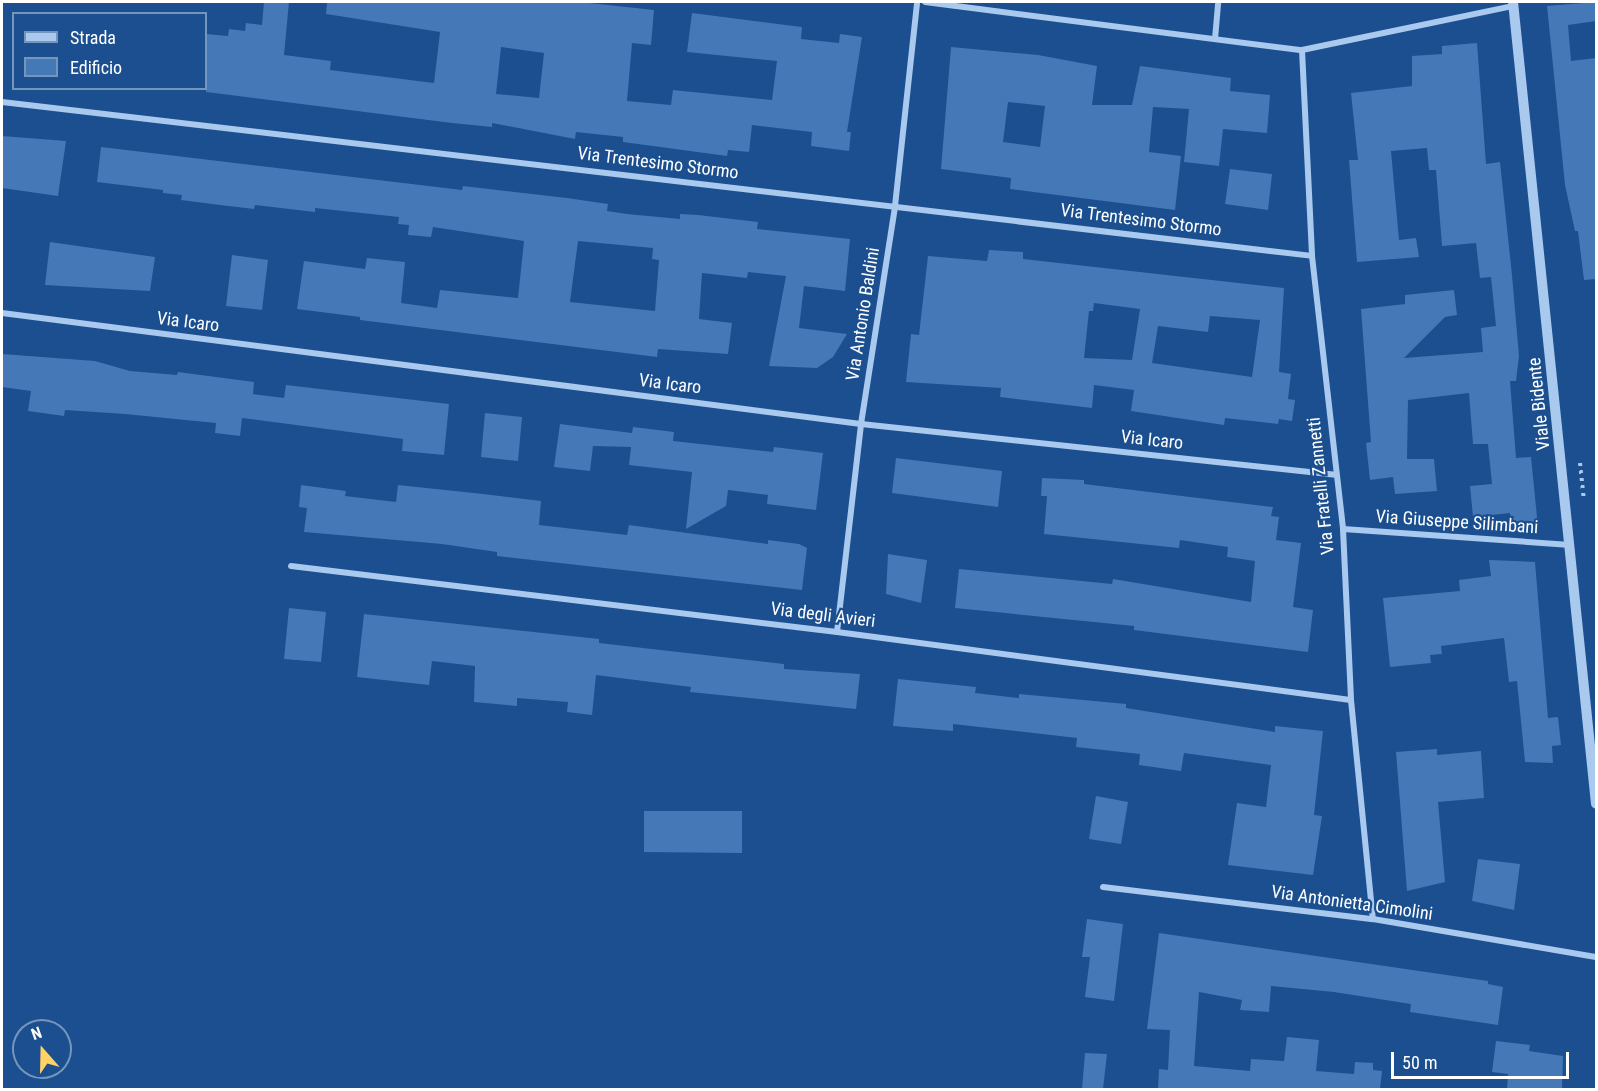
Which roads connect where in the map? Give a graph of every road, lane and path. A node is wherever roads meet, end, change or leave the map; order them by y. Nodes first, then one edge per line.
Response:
1 (917, 2) edge
2 (925, 2) edge
3 (1218, 2) edge
4 (1513, 4) edge
5 (1215, 39) junction
6 (1302, 50) junction
7 (2, 102) edge
8 (895, 206) junction
9 (1312, 256) junction
10 (2, 313) edge
11 (861, 424) junction
12 (1335, 475) junction
13 (1343, 529) junction
14 (1570, 545) junction
15 (291, 566) dead end
16 (837, 632) junction
17 (1351, 700) junction
18 (1596, 804) edge
19 (1103, 887) dead end
20 (1373, 919) junction
21 (1596, 957) edge

1 - 8 street, Via Antonio Baldini
2 - 5 street
3 - 5 street
4 - 6 street
4 - 14 street, Viale Bidente
5 - 6 street
6 - 9 street, Via Fratelli Zannetti
7 - 8 street, Via Trentesimo Stormo
8 - 9 street, Via Trentesimo Stormo
8 - 11 street, Via Antonio Baldini
9 - 12 street, Via Fratelli Zannetti
10 - 11 street, Via Icaro
11 - 12 street, Via Icaro
11 - 16 street, Via Antonio Baldini
12 - 13 street, Via Fratelli Zannetti
13 - 14 street, Via Giuseppe Silimbani
13 - 17 street, Via Fratelli Zannetti
14 - 18 street, Viale Bidente
15 - 16 street, Via degli Avieri
16 - 17 street, Via degli Avieri
17 - 20 street, Via Fratelli Zannetti
19 - 20 street, Via Antonietta Cimolini
20 - 21 street, Via Antonietta Cimolini

